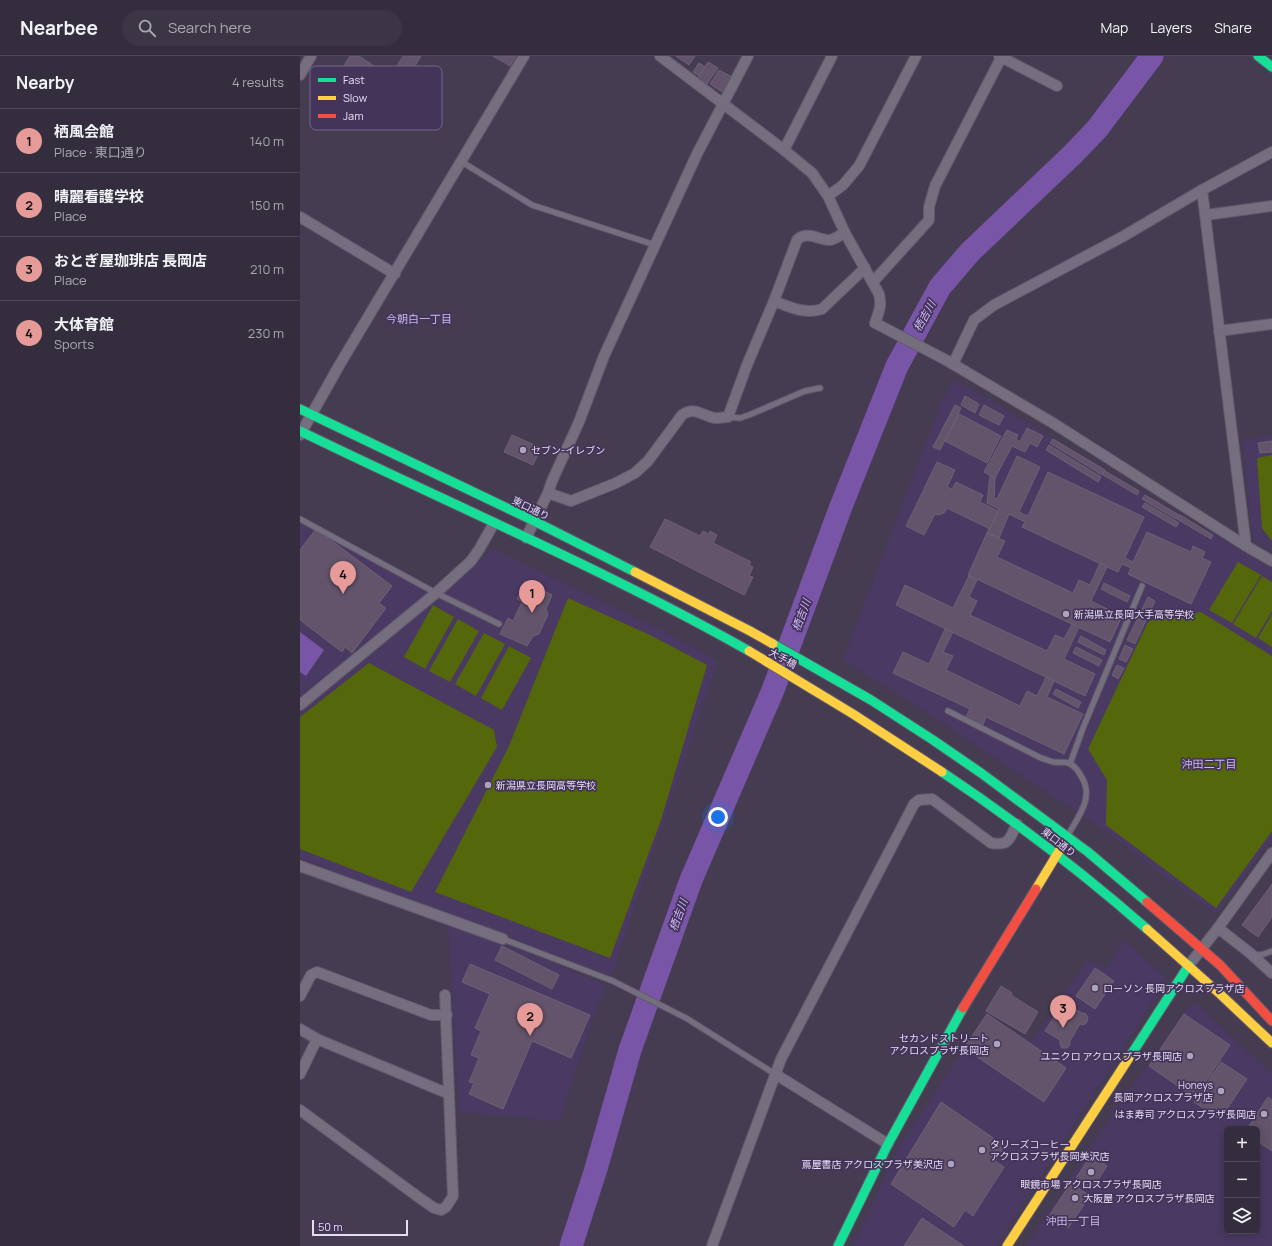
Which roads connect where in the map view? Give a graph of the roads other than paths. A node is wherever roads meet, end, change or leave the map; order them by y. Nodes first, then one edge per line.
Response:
1 (311, 56) edge
2 (524, 56) edge
3 (660, 56) edge
4 (748, 56) edge
5 (832, 56) edge
6 (916, 56) edge
7 (1001, 56) edge
8 (1258, 56) edge
9 (1272, 67) edge
10 (300, 74) edge
11 (1057, 86) dead end
12 (723, 103) junction
13 (784, 150) junction
14 (1272, 152) edge
15 (462, 162) junction
16 (1202, 190) junction
17 (828, 196) junction
18 (1272, 206) edge
19 (1206, 215) junction
20 (300, 217) edge
21 (845, 233) junction
22 (655, 245) junction
23 (865, 268) junction
24 (395, 274) junction
25 (873, 282) junction
26 (774, 301) junction
27 (1272, 324) edge
28 (1219, 331) junction
29 (950, 362) junction
30 (820, 388) dead end
31 (300, 409) edge
32 (312, 415) junction
33 (728, 417) junction
34 (301, 432) edge
35 (548, 493) junction
36 (300, 519) edge
37 (534, 521) junction
38 (494, 523) junction
39 (526, 538) junction
40 (1246, 546) junction
41 (1272, 561) edge
42 (1142, 586) dead end
43 (436, 593) junction
44 (498, 624) dead end
45 (750, 631) joint
46 (819, 670) joint
47 (812, 687) joint
48 (300, 705) edge
49 (948, 711) dead end
50 (1070, 764) junction
51 (1017, 824) junction
52 (1068, 836) junction
53 (1272, 853) edge
54 (1057, 854) junction
55 (300, 866) edge
56 (1218, 928) junction
57 (503, 939) joint
58 (1201, 948) junction
59 (1272, 951) edge
60 (1250, 953) junction
61 (1189, 964) junction
62 (1272, 972) edge
63 (446, 995) dead end
64 (300, 996) edge
65 (447, 1015) junction
66 (1272, 1021) edge
67 (300, 1029) edge
68 (317, 1039) junction
69 (1272, 1042) edge
70 (300, 1074) edge
71 (775, 1074) junction
72 (449, 1094) junction
73 (300, 1110) edge
74 (888, 1144) junction
75 (712, 1246) edge
76 (838, 1246) edge
77 (1007, 1246) edge

1 - 10 street
2 - 15 street
3 - 12 street
4 - 12 street
5 - 13 street
6 - 17 street
7 - 11 street
7 - 25 street
8 - 9 street
12 - 13 street
12 - 22 street
13 - 17 street
14 - 16 street
15 - 22 lane
15 - 24 street
16 - 19 street
16 - 29 street
17 - 21 street
18 - 19 street
19 - 28 street
20 - 24 street
21 - 23 street
21 - 26 street
22 - 35 street
23 - 25 street
23 - 26 street
24 - 32 street
25 - 29 street
26 - 33 street
27 - 28 street
28 - 40 street
29 - 40 street
30 - 33 lane
31 - 32 street, 東口通り
32 - 34 street
32 - 37 street, 東口通り
33 - 35 street
34 - 38 street
35 - 37 street
36 - 43 lane
37 - 39 street
37 - 45 street, 東口通り
38 - 39 street
38 - 43 street
39 - 47 street, 大手橋
40 - 41 street
42 - 50 lane
43 - 44 lane
43 - 48 street
45 - 46 street, 大手橋
46 - 52 street, 東口通り
47 - 51 street, 東口通り
49 - 50 lane
50 - 52 lane
51 - 54 street, 東口通り
51 - 71 street
52 - 54 street
52 - 58 street, 東口通り
53 - 56 street
54 - 61 street, 東口通り
54 - 74 street
55 - 57 street
56 - 58 street
56 - 60 street
57 - 71 lane
58 - 61 street
58 - 66 street, 東口通り
59 - 60 lane
60 - 62 street
61 - 69 street, 東口通り
61 - 77 street
63 - 65 street
64 - 65 street
65 - 72 street
67 - 68 street
68 - 70 street
68 - 72 street
71 - 74 street
71 - 75 street
72 - 73 street
74 - 76 street

